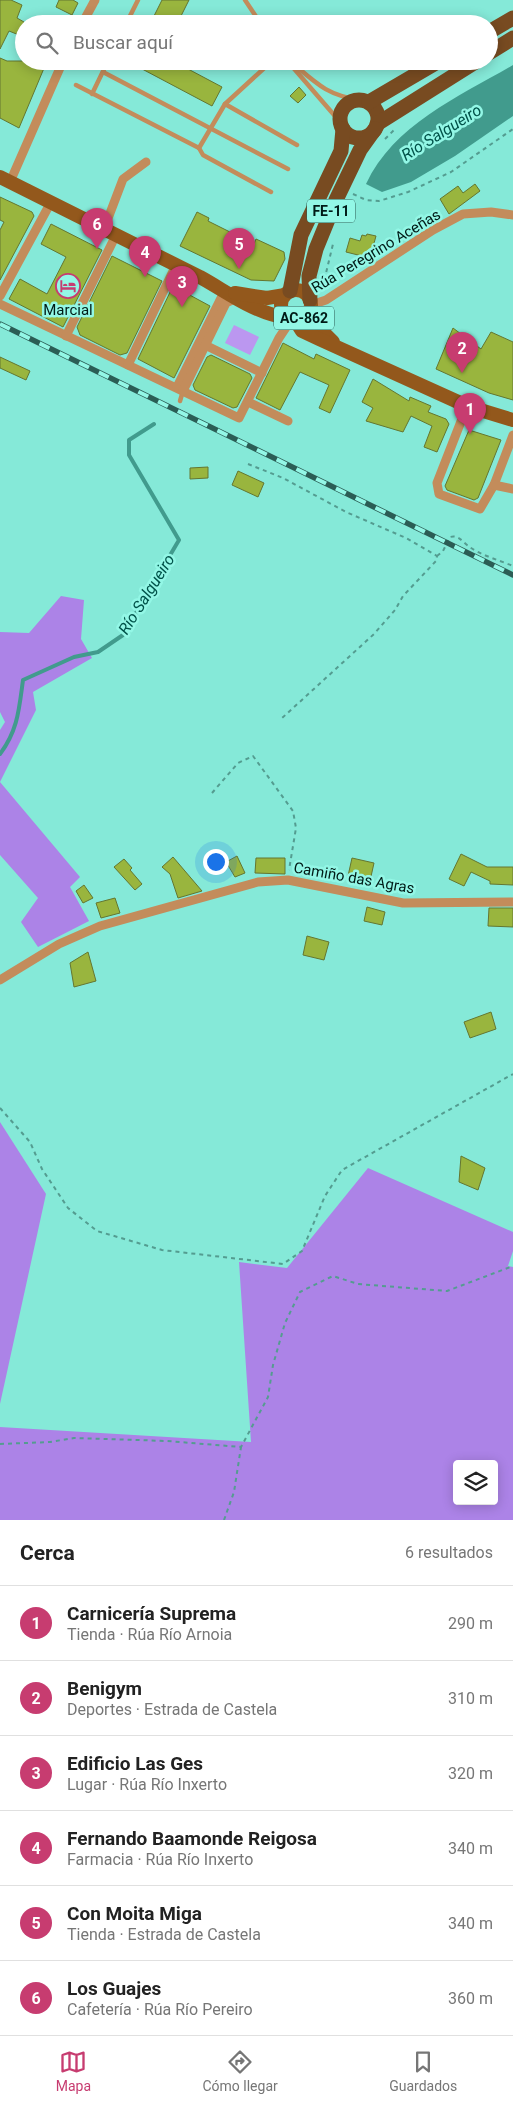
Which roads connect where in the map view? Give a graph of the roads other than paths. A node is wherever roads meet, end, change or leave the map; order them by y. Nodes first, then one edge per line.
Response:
1 (95, 0) edge
2 (138, 0) edge
3 (245, 0) edge
4 (87, 15) edge
5 (130, 15) edge
6 (255, 15) edge
7 (513, 18) edge
8 (498, 27) edge
9 (513, 38) edge
10 (498, 47) edge
11 (59, 70) edge
12 (262, 70) edge
13 (296, 70) edge
14 (300, 70) edge
15 (422, 70) edge
16 (464, 70) edge
17 (103, 72) joint
18 (76, 85) dead end
19 (92, 94) junction
20 (364, 101) junction
21 (225, 104) junction
22 (342, 126) junction
23 (211, 129) junction
24 (379, 131) junction
25 (297, 145) dead end
26 (199, 148) junction
27 (146, 162) dead end
28 (288, 169) dead end
29 (5, 179) edge
30 (271, 192) dead end
31 (51, 202) junction
32 (513, 215) edge
33 (110, 232) junction
34 (176, 265) junction
35 (287, 293) junction
36 (230, 295) junction
37 (0, 296) edge
38 (0, 304) edge
39 (310, 305) junction
40 (291, 319) junction
41 (66, 336) junction
42 (205, 345) junction
43 (335, 345) junction
44 (128, 365) junction
45 (262, 373) junction
46 (180, 389) junction
47 (180, 401) dead end
48 (248, 402) junction
49 (467, 406) junction
50 (513, 420) edge
51 (288, 422) dead end
52 (513, 436) edge
53 (494, 485) junction
54 (513, 489) edge
55 (513, 902) edge
56 (0, 980) edge

1 - 4 street
2 - 5 lane
3 - 6 lane
7 - 8 highway
9 - 10 highway
11 - 29 street
12 - 21 lane
13 - 22 lane
14 - 20 lane
15 - 20 highway, FE-11
16 - 24 highway, FE-11
17 - 19 lane
17 - 23 lane
18 - 19 lane
19 - 26 lane
20 - 22 highway, FE-11
20 - 24 highway
21 - 23 lane
21 - 25 lane
22 - 24 highway, FE-11
22 - 35 highway, FE-11
23 - 26 lane
23 - 28 lane
24 - 39 highway, FE-11
26 - 30 lane
27 - 33 street
29 - 31 main road, AC-862
31 - 33 main road, AC-862
31 - 37 street
32 - 39 street, Rúa Peregrino Aceñas
33 - 34 main road, AC-862
33 - 41 street
34 - 36 main road, AC-862
34 - 44 street
35 - 36 main road, AC-862
35 - 39 main road, AC-862
35 - 40 main road, AC-862
36 - 40 main road, AC-862
36 - 42 street
36 - 46 street
38 - 41 street
39 - 40 main road, AC-862
39 - 43 main road, AC-862
40 - 43 main road, AC-862
40 - 45 street
41 - 44 street
42 - 45 street
42 - 46 street
43 - 49 main road, AC-862
44 - 46 street
45 - 48 street
46 - 47 lane
46 - 48 street
48 - 51 street
49 - 50 main road, AC-862
49 - 53 street
52 - 53 street
53 - 54 street
55 - 56 street, Camiño das Agras

